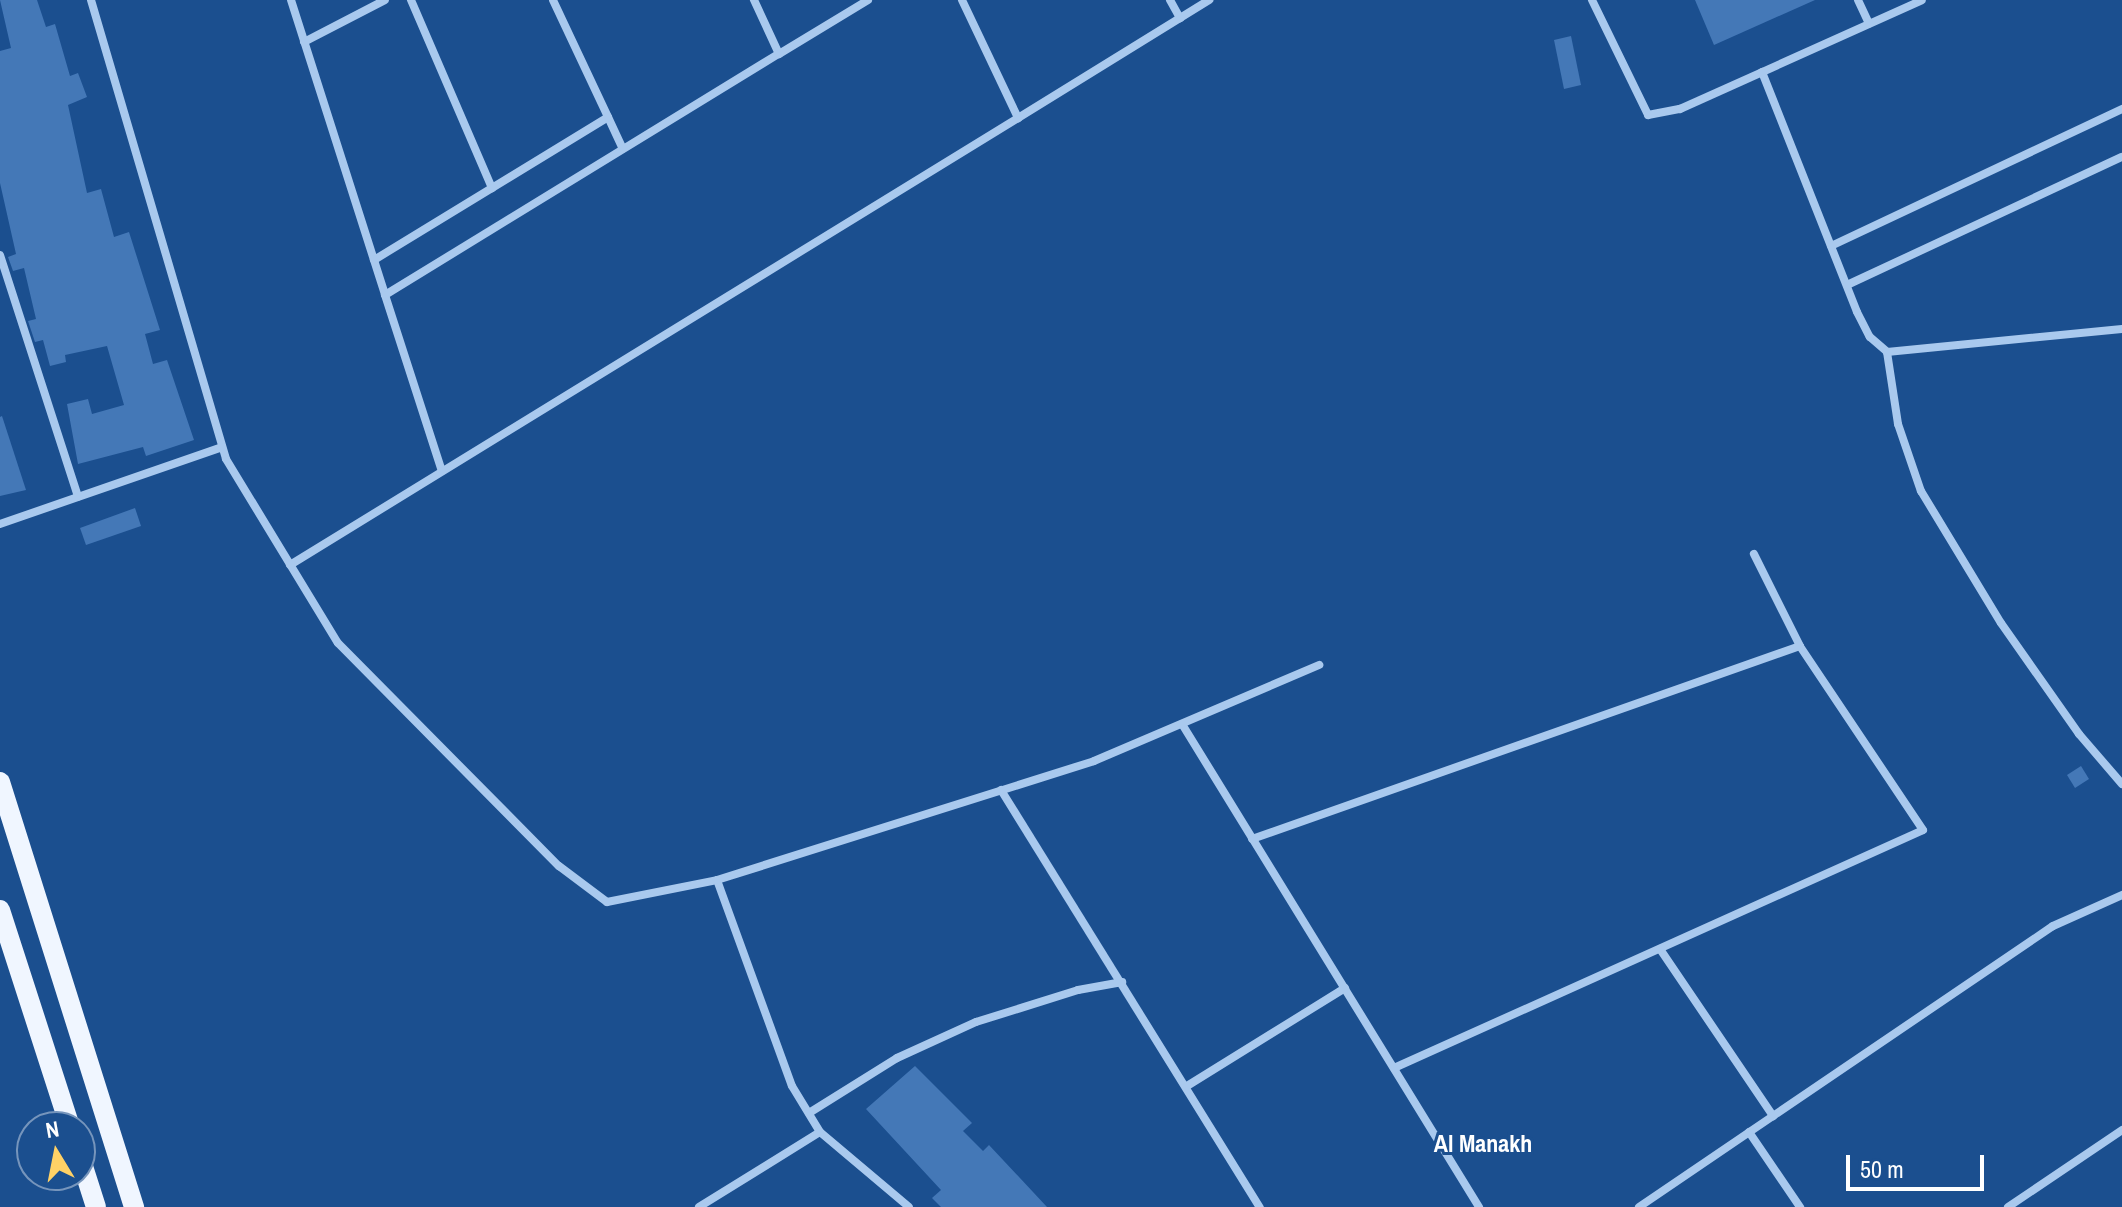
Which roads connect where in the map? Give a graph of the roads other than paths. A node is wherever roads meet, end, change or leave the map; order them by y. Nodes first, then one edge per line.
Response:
1 (91, 0) edge
2 (291, 0) edge
3 (385, 0) edge
4 (411, 0) edge
5 (553, 0) edge
6 (754, 0) edge
7 (868, 0) edge
8 (962, 0) edge
9 (1170, 0) edge
10 (1209, 0) edge
11 (1592, 0) edge
12 (1858, 0) edge
13 (1922, 0) edge
14 (1180, 18) junction
15 (1869, 24) junction
16 (304, 42) junction
17 (779, 54) junction
18 (1762, 72) junction
19 (2122, 109) edge
20 (608, 117) junction
21 (1018, 118) junction
22 (623, 149) junction
23 (2122, 157) edge
24 (492, 188) junction
25 (1831, 246) junction
26 (0, 255) edge
27 (374, 260) junction
28 (1847, 285) junction
29 (385, 295) junction
30 (2122, 329) edge
31 (1887, 352) junction
32 (222, 447) junction
33 (442, 471) junction
34 (78, 497) junction
35 (0, 524) edge
36 (1754, 554) dead end
37 (290, 565) junction
38 (1800, 646) junction
39 (1319, 665) dead end
40 (1182, 724) junction
41 (0, 782) edge
42 (2122, 784) edge
43 (1001, 790) junction
44 (1252, 839) junction
45 (717, 880) junction
46 (2122, 895) edge
47 (2, 923) edge
48 (1660, 949) junction
49 (1122, 982) junction
50 (1345, 988) junction
51 (1394, 1068) junction
52 (1187, 1086) junction
53 (65, 1111) edge
54 (809, 1113) junction
55 (1773, 1116) junction
56 (2122, 1130) edge
57 (820, 1132) junction
58 (1749, 1132) junction
59 (134, 1207) edge
60 (699, 1207) edge
61 (909, 1207) edge
62 (1260, 1207) edge
63 (1479, 1207) edge
64 (1639, 1207) edge
65 (1800, 1207) edge
66 (2008, 1207) edge

1 - 32 street
2 - 16 street
3 - 16 street
4 - 24 street
5 - 20 street
6 - 17 street
7 - 17 street
8 - 21 street
9 - 14 street
10 - 14 street
11 - 18 street
12 - 15 street
13 - 15 street
14 - 21 street
15 - 18 street
16 - 27 street
17 - 22 street
18 - 25 street
19 - 25 street
20 - 22 street
20 - 24 street
21 - 33 street
22 - 29 street
23 - 28 street
24 - 27 street
25 - 28 street
26 - 34 street
27 - 29 street
28 - 31 street
29 - 33 street
30 - 31 street
31 - 42 street
32 - 34 street
32 - 37 street
33 - 37 street
34 - 35 street
36 - 38 street
37 - 45 street
38 - 44 street
38 - 48 street
39 - 40 street
40 - 43 street
40 - 44 street
41 - 59 main road
43 - 45 street
43 - 49 street
44 - 50 street
45 - 54 street
46 - 55 street
47 - 53 main road
48 - 51 street
48 - 55 street
49 - 52 street
49 - 54 street
50 - 51 street
50 - 52 street
51 - 63 street
52 - 62 street
54 - 57 street
55 - 58 street
56 - 66 street
57 - 60 street
57 - 61 street
58 - 64 street
58 - 65 street

